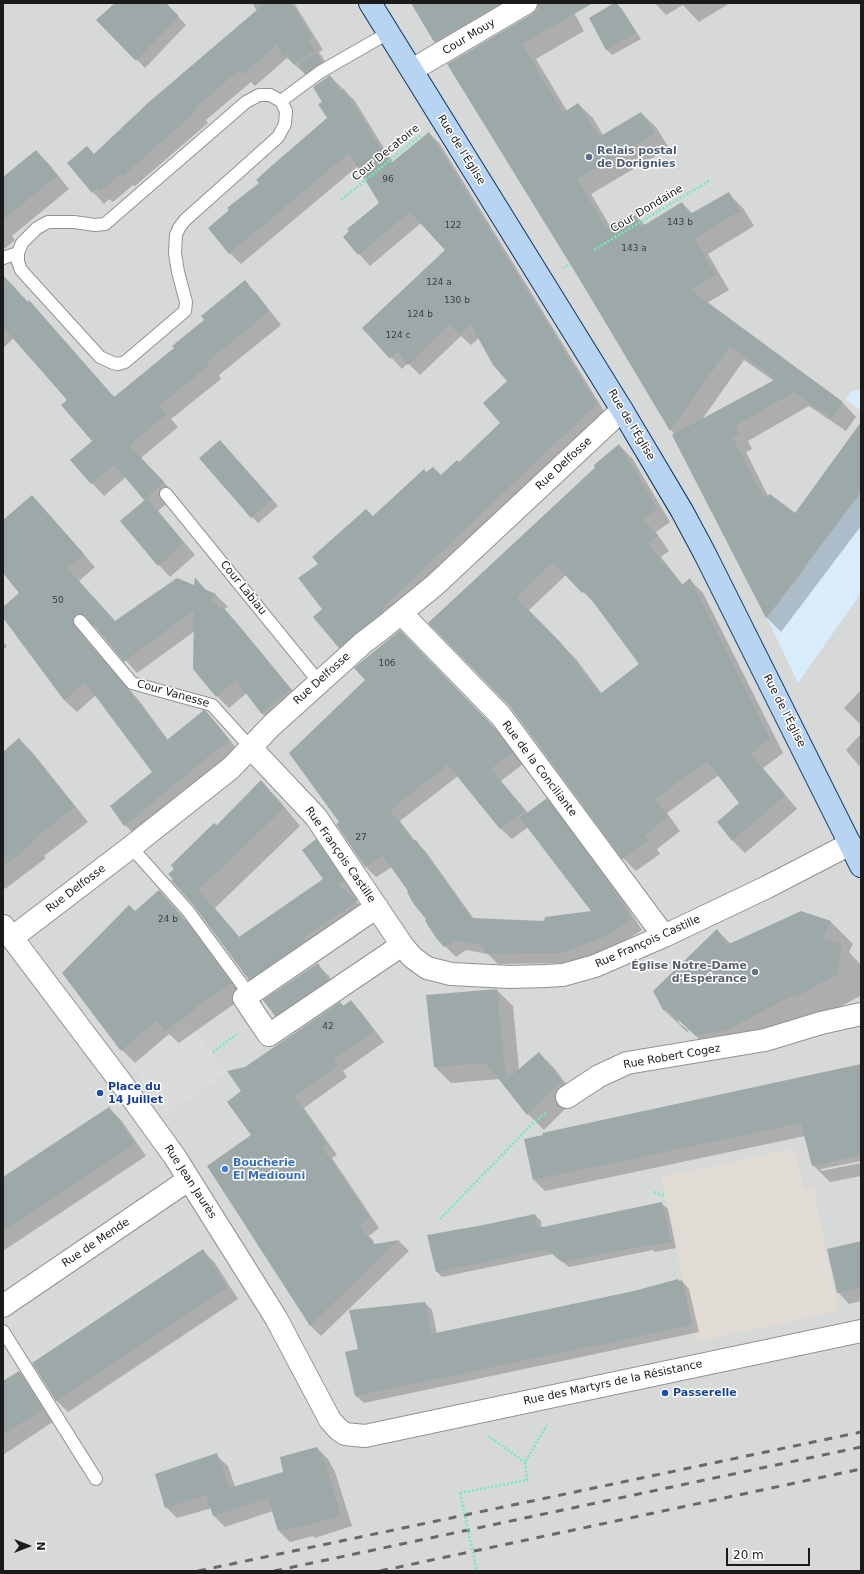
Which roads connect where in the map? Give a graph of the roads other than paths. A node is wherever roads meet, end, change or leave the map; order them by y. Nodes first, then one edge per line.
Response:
1 (370, 3) edge
2 (526, 3) edge
3 (388, 33) junction
4 (412, 70) junction
5 (281, 101) junction
6 (18, 253) junction
7 (3, 258) edge
8 (622, 410) junction
9 (166, 494) dead end
10 (401, 613) junction
11 (80, 621) dead end
12 (319, 682) junction
13 (251, 748) junction
14 (850, 844) junction
15 (132, 847) junction
16 (861, 866) edge
17 (377, 907) junction
18 (8, 932) edge
19 (664, 936) junction
20 (402, 945) junction
21 (249, 994) junction
22 (861, 1014) edge
23 (567, 1097) road end
24 (188, 1180) junction
25 (3, 1306) edge
26 (3, 1331) edge
27 (861, 1331) edge
28 (364, 1436) joint
29 (96, 1479) dead end

1 - 3 street, Rue de l'Église
2 - 4 street, Cour Mouy
3 - 4 street, Rue de l'Église
3 - 5 lane
4 - 8 street, Rue de l'Église
5 - 6 lane
5 - 6 lane
6 - 7 lane
8 - 10 street, Rue Delfosse
8 - 14 street, Rue de l'Église
9 - 12 lane, Cour Labiau
10 - 12 street, Rue Delfosse
10 - 19 street, Rue de la Conciliante
11 - 13 lane, Cour Vanesse
12 - 13 street, Rue Delfosse
13 - 15 street, Rue Delfosse
13 - 17 street, Rue François Castille
14 - 16 street, Rue de l'Église
14 - 19 street, Rue François Castille
15 - 18 street, Rue Delfosse
15 - 21 lane
17 - 20 street, Rue François Castille
17 - 21 street
18 - 24 street, Rue Jean Jaurès
19 - 20 street, Rue François Castille
20 - 21 street
22 - 23 street, Rue Robert Cogez
24 - 25 street, Rue de Mende
24 - 28 street, Rue Jean Jaurès
26 - 29 lane
27 - 28 street, Rue des Martyrs de la Résistance

